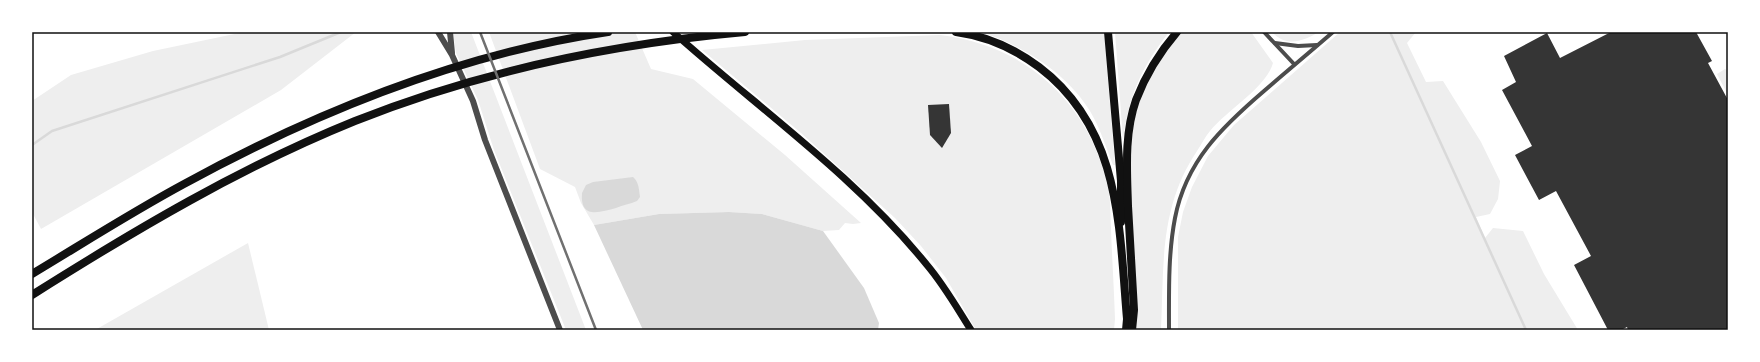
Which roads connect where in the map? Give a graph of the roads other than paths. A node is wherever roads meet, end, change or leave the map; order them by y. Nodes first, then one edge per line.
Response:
1 (438, 32) edge
2 (450, 32) edge
3 (608, 32) edge
4 (672, 32) edge
5 (745, 32) edge
6 (956, 32) edge
7 (1108, 32) edge
8 (1176, 32) edge
9 (1264, 32) edge
10 (1333, 32) edge
11 (1275, 43) junction
12 (1318, 45) junction
13 (452, 55) junction
14 (1294, 64) junction
15 (1122, 202) junction
16 (1130, 239) junction
17 (1120, 245) junction
18 (33, 274) edge
19 (34, 294) edge
20 (956, 306) junction
21 (560, 330) edge
22 (965, 330) edge
23 (971, 330) edge
24 (1126, 330) edge
25 (1132, 330) edge
26 (1169, 330) edge

1 - 13 street
2 - 13 street
3 - 18 highway
4 - 20 main road
5 - 19 highway
6 - 17 highway
7 - 15 highway
8 - 16 highway
9 - 11 street
10 - 12 street
11 - 12 street
11 - 14 street
12 - 14 street
13 - 21 street
14 - 26 street
15 - 16 highway
15 - 17 highway
16 - 25 highway
17 - 24 highway
20 - 22 main road
20 - 23 main road

